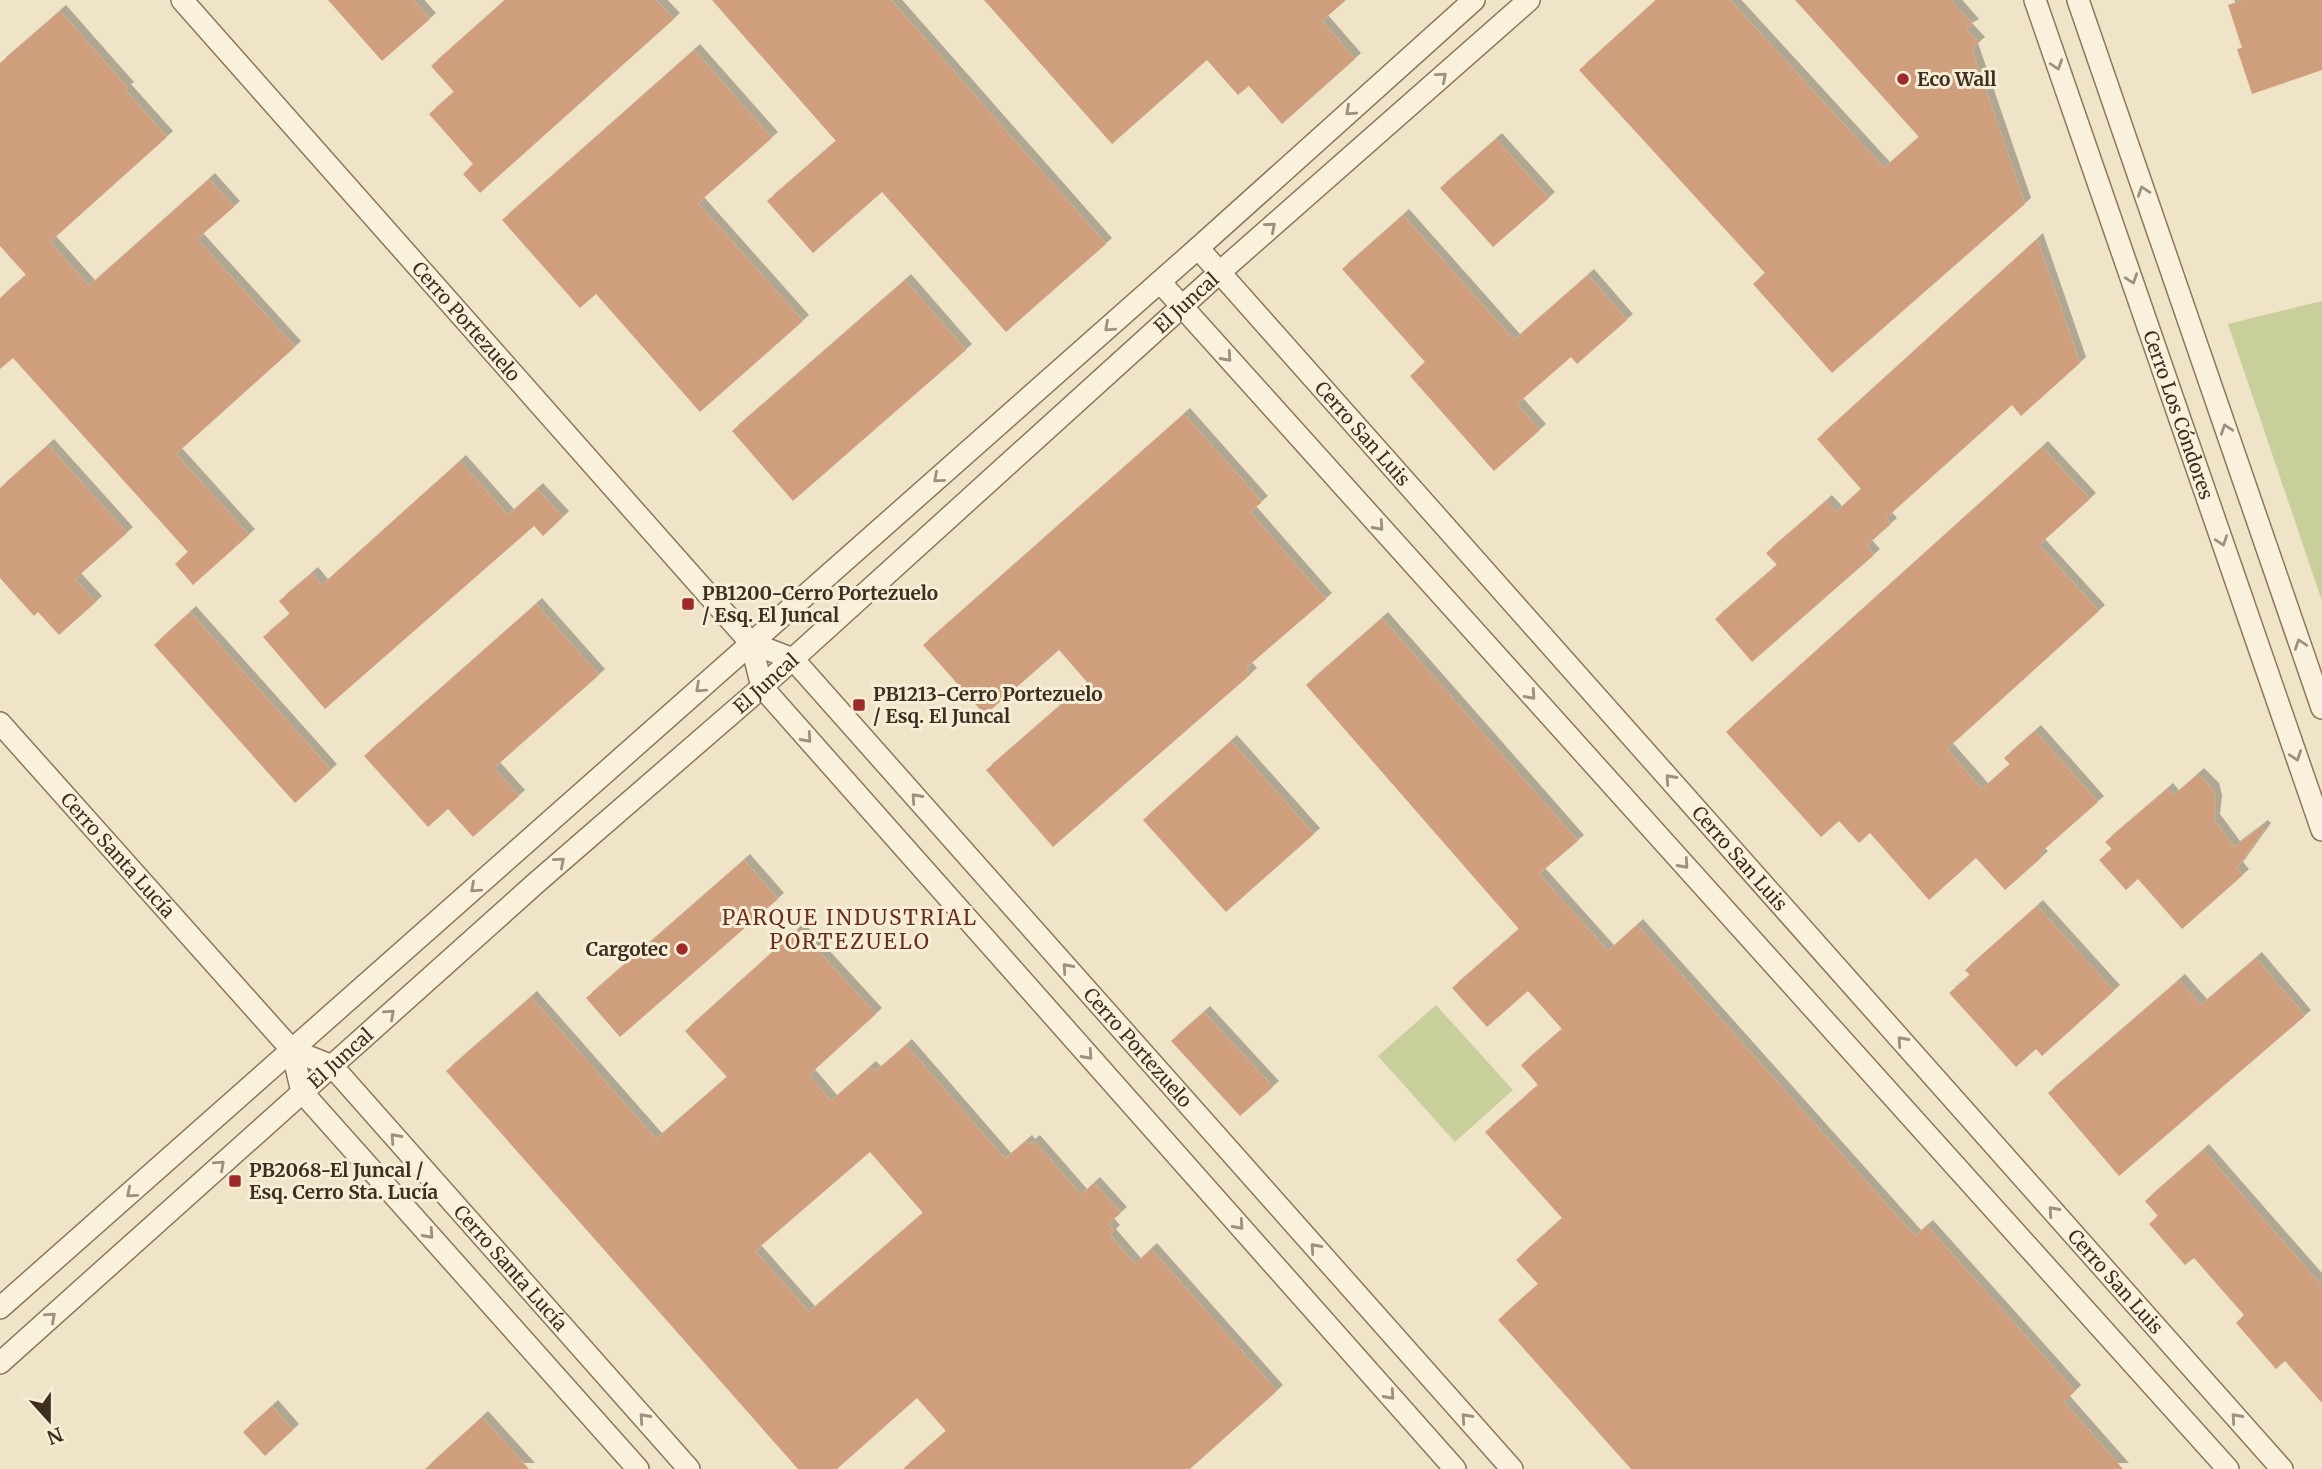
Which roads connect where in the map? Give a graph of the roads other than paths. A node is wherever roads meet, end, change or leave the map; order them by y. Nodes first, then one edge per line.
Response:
1 (182, 0) edge
2 (1474, 0) edge
3 (1529, 0) edge
4 (2035, 0) edge
5 (2078, 0) edge
6 (1198, 248) junction
7 (1220, 272) junction
8 (1160, 282) junction
9 (1181, 306) junction
10 (751, 643) junction
11 (793, 659) junction
12 (762, 687) junction
13 (2322, 708) edge
14 (0, 723) edge
15 (2322, 830) edge
16 (292, 1050) junction
17 (332, 1066) junction
18 (302, 1092) junction
19 (0, 1308) edge
20 (0, 1363) edge
21 (638, 1469) edge
22 (689, 1469) edge
23 (1455, 1469) edge
24 (1512, 1469) edge
25 (2228, 1469) edge
26 (2282, 1469) edge

1 - 10 street, Cerro Portezuelo
2 -> 6 street, El Juncal
7 -> 3 street, El Juncal
4 -> 15 street, Cerro Los Cóndores
13 -> 5 street, Cerro Los Cóndores
6 - 7 street, Cerro San Luis
6 - 8 street, El Juncal
7 - 9 street, El Juncal
26 -> 7 street, Cerro San Luis
8 - 9 street
8 -> 10 street, El Juncal
9 - 11 street, El Juncal
9 -> 25 street
10 - 11 street, Cerro Portezuelo
10 - 12 street, Cerro Portezuelo
10 -> 16 street, El Juncal
11 - 12 street, El Juncal
24 -> 11 street, Cerro Portezuelo
17 -> 12 street, El Juncal
12 -> 23 street, Cerro Portezuelo
14 - 16 street, Cerro Santa Lucía
16 - 17 street, Cerro Santa Lucía
16 - 18 street, Cerro Santa Lucía
16 -> 19 street, El Juncal
17 - 18 street, El Juncal
22 -> 17 street, Cerro Santa Lucía
20 -> 18 street, El Juncal
18 -> 21 street, Cerro Santa Lucía

